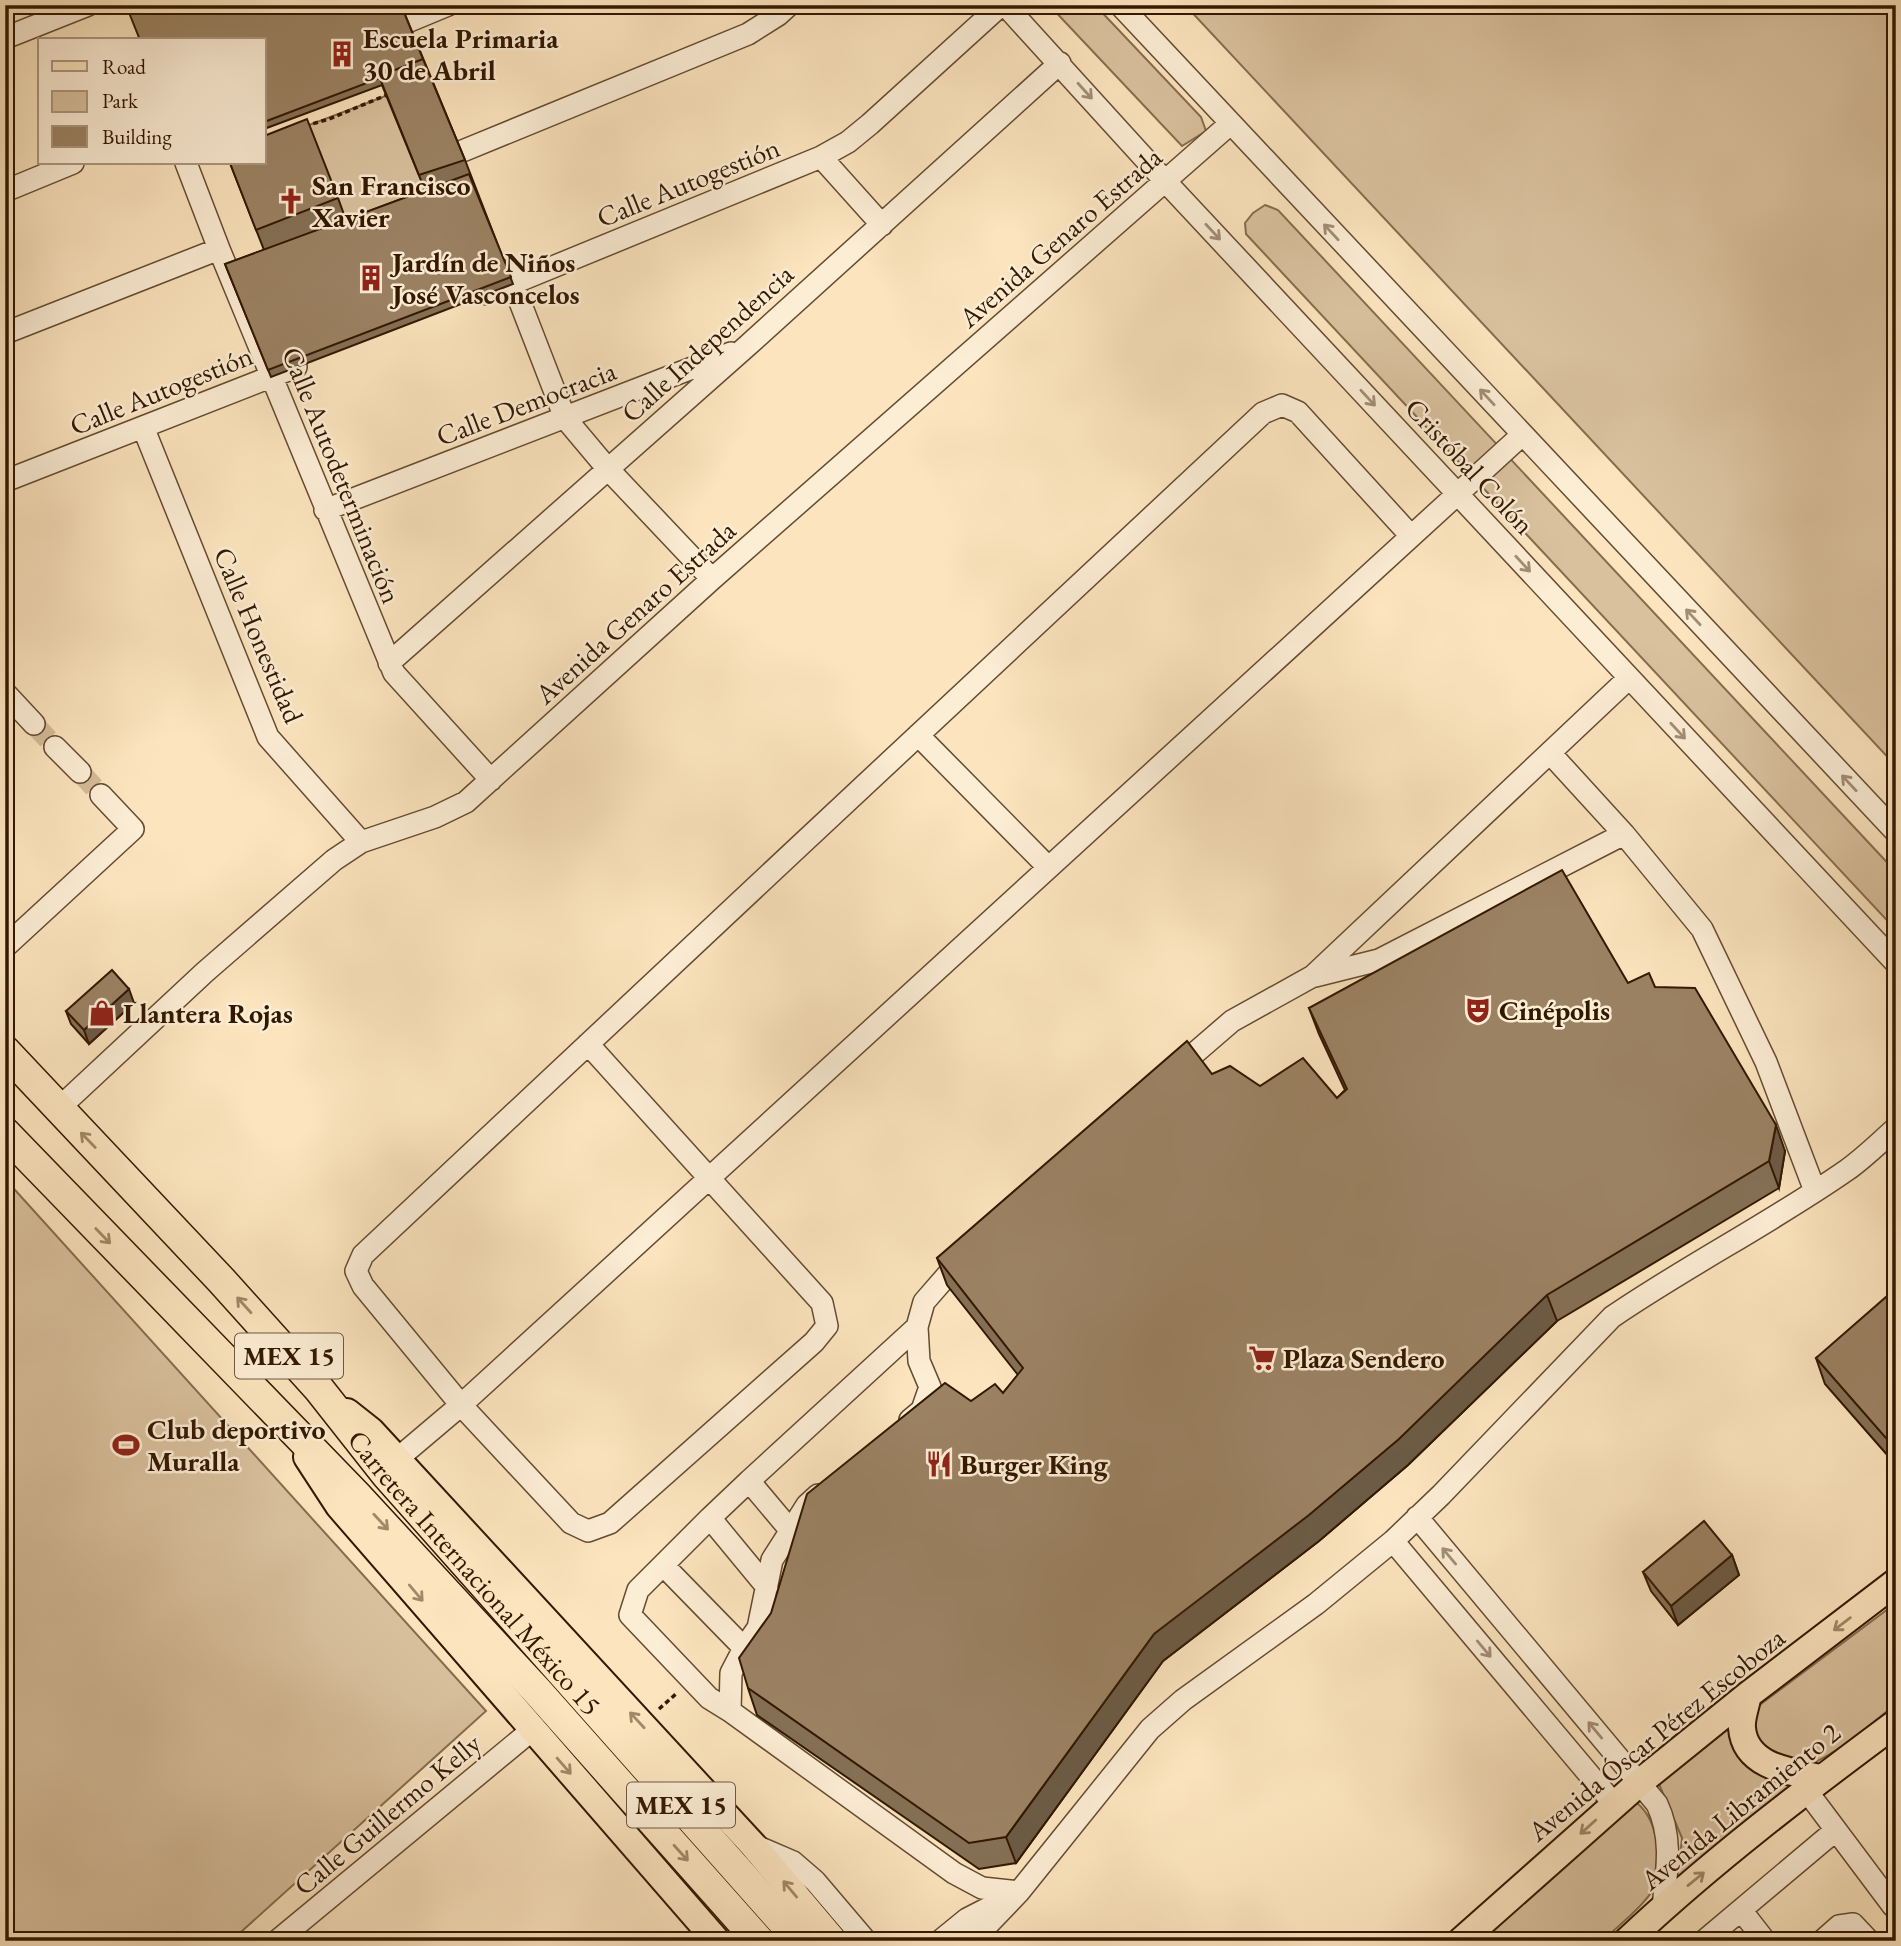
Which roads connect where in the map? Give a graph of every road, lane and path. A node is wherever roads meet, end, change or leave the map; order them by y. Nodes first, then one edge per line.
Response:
1 (88, 5) edge
2 (449, 5) edge
3 (789, 5) edge
4 (1003, 5) edge
5 (1119, 5) edge
6 (404, 14) edge
7 (5, 38) edge
8 (416, 45) edge
9 (1060, 63) junction
10 (397, 91) edge
11 (1230, 124) junction
12 (450, 127) edge
13 (298, 129) edge
14 (821, 157) junction
15 (72, 164) edge
16 (186, 164) edge
17 (1166, 182) junction
18 (5, 191) edge
19 (882, 225) junction
20 (219, 249) junction
21 (503, 258) edge
22 (513, 284) junction
23 (462, 303) edge
24 (5, 333) edge
25 (746, 347) junction
26 (309, 362) edge
27 (271, 377) junction
28 (565, 418) junction
29 (143, 427) junction
30 (1522, 435) junction
31 (607, 468) junction
32 (5, 481) edge
33 (1457, 494) junction
34 (325, 510) junction
35 (1411, 536) junction
36 (712, 579) junction
37 (389, 663) junction
38 (1629, 678) junction
39 (7, 695) dead end
40 (34, 724) tunnel mouth
41 (918, 735) junction
42 (55, 747) tunnel mouth
43 (1550, 753) junction
44 (80, 772) tunnel mouth
45 (491, 780) junction
46 (101, 794) tunnel mouth
47 (1896, 832) edge
48 (1624, 834) junction
49 (361, 842) junction
50 (1048, 867) junction
51 (5, 947) edge
52 (1896, 963) edge
53 (1313, 976) junction
54 (588, 1044) junction
55 (5, 1051) edge
56 (1159, 1084) edge
57 (58, 1109) junction
58 (1896, 1128) edge
59 (5, 1133) edge
60 (710, 1177) junction
61 (1815, 1191) junction
62 (973, 1246) edge
63 (917, 1327) junction
64 (319, 1390) junction
65 (461, 1405) junction
66 (284, 1423) junction
67 (898, 1430) edge
68 (396, 1460) junction
69 (836, 1476) edge
70 (748, 1481) junction
71 (1417, 1517) junction
72 (710, 1518) junction
73 (791, 1531) junction
74 (1393, 1541) junction
75 (663, 1565) junction
76 (1896, 1582) edge
77 (767, 1587) junction
78 (744, 1648) junction
79 (692, 1681) junction
80 (1748, 1695) junction
81 (730, 1711) junction
82 (1896, 1723) edge
83 (641, 1724) junction
84 (532, 1730) junction
85 (1639, 1783) junction
86 (1814, 1784) junction
87 (1614, 1804) junction
88 (1836, 1830) junction
89 (753, 1845) junction
90 (1019, 1892) junction
91 (1664, 1906) junction
92 (1894, 1906) dead end
93 (1741, 1910) junction
94 (277, 1941) edge
95 (717, 1941) edge
96 (759, 1941) edge
97 (800, 1941) edge
98 (834, 1941) edge
99 (866, 1941) edge
100 (940, 1941) edge
101 (972, 1941) edge
102 (1461, 1941) edge
103 (1627, 1941) edge
104 (1704, 1941) edge
105 (1765, 1941) edge
106 (1822, 1941) edge
107 (1869, 1941) edge

1 - 7 street
2 - 6 street
3 - 12 street
4 - 9 street, Cristóbal Colón
4 - 14 street, Calle Autogestión
5 - 11 street
6 - 8 street
9 -> 17 street, Cristóbal Colón
9 - 19 street, Calle Independencia
10 - 13 path
11 - 17 street, Avenida Genaro Estrada
30 -> 11 street
14 - 19 street
14 - 22 street, Calle Autogestión
15 - 18 street
16 - 20 street, Calle Autodeterminación
17 -> 33 street, Cristóbal Colón
17 - 36 street, Avenida Genaro Estrada
19 - 25 street, Calle Independencia
20 - 24 street
20 - 27 street, Calle Autodeterminación
21 - 22 street
22 - 23 street, Calle Autogestión
22 - 28 street
25 - 28 street, Calle Democracia
25 - 31 street, Calle Independencia
26 - 27 street, Calle Autogestión
27 - 29 street, Calle Autogestión
27 - 34 street, Calle Autodeterminación
28 - 31 street
28 - 34 street, Calle Democracia
29 - 32 street, Calle Autogestión
29 - 49 street, Calle Honestidad
30 - 33 street
47 -> 30 street
31 - 36 street
31 - 37 street, Calle Independencia
33 - 35 street
33 -> 38 street, Cristóbal Colón
34 - 37 street, Calle Autodeterminación
35 - 41 street
35 - 50 street
36 - 45 street, Avenida Genaro Estrada
37 - 45 street, Calle Autodeterminación
38 - 43 street
38 -> 52 street, Cristóbal Colón
39 - 40 street
41 - 50 street
41 - 54 street
42 - 44 street
43 - 48 street
43 - 53 street
45 - 49 street, Avenida Genaro Estrada
46 - 51 street
48 - 53 street
48 - 61 street
49 - 57 street, Avenida Genaro Estrada
50 - 60 street
53 - 56 street
54 - 60 street
54 - 65 street
55 - 57 highway, Carretera Internacional México 15 / MEX 15
64 -> 57 highway, Carretera Internacional México 15 / MEX 15
58 - 61 street
59 -> 66 highway, Carretera Internacional México 15 / MEX 15
60 - 65 street
60 - 65 street
61 - 71 street
62 - 63 street
63 - 67 street
63 - 70 street
64 - 68 main road
64 - 97 highway, Carretera Internacional México 15 / MEX 15
65 - 68 street
66 -> 84 main road
66 -> 96 highway, Carretera Internacional México 15 / MEX 15
83 -> 68 main road
69 - 73 street
70 - 72 street
70 - 73 street
71 - 74 street
85 -> 71 street
72 - 75 street
72 - 77 street
73 - 77 street
74 -> 87 street
74 - 90 street
75 - 78 street
75 - 79 street
76 -> 80 main road, Avenida Óscar Pérez Escoboza
77 - 78 street
78 - 81 street
79 - 81 street
79 - 83 path
80 - 85 main road, Avenida Óscar Pérez Escoboza
80 - 86 main road
81 - 90 street
82 - 86 main road, Avenida Libramiento 2
83 - 89 main road
84 - 94 street, Calle Guillermo Kelly
84 -> 95 main road
85 - 87 main road, Avenida Óscar Pérez Escoboza
85 - 91 street
86 - 88 street
91 -> 86 main road, Avenida Libramiento 2
87 -> 102 main road, Avenida Óscar Pérez Escoboza
88 - 92 street
88 - 93 street
98 -> 89 main road
89 - 99 street
90 - 100 street
90 - 101 street
91 - 103 main road, Avenida Libramiento 2
93 - 104 street
93 - 105 street
106 - 107 street

